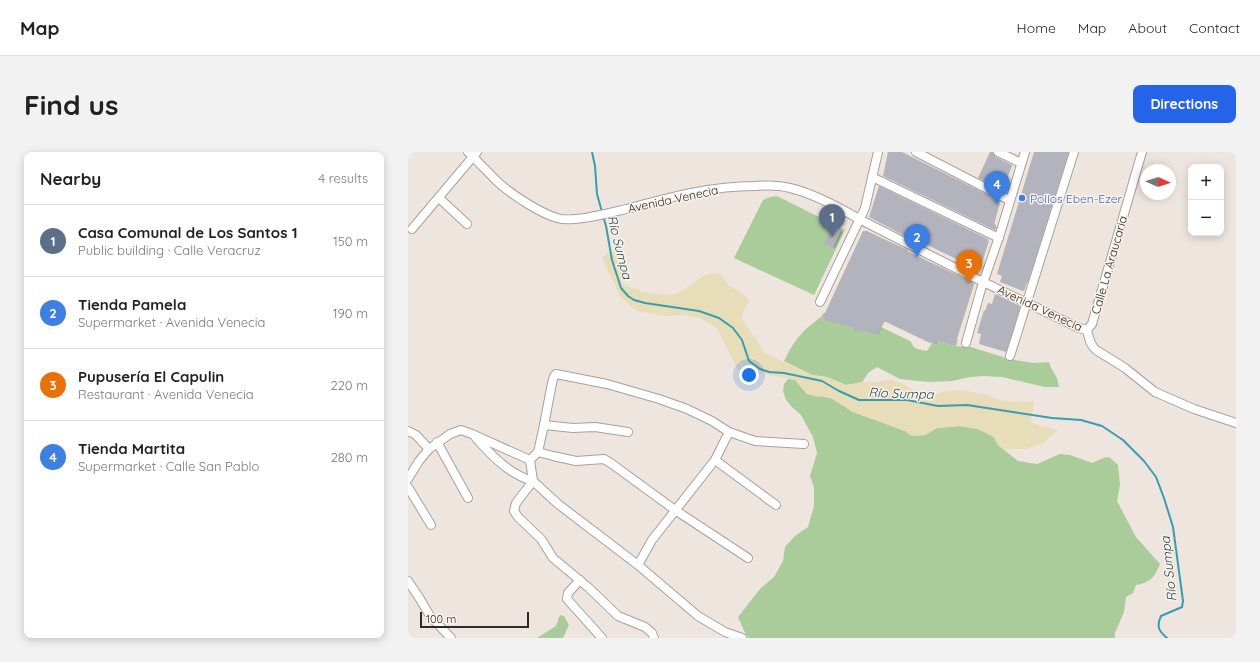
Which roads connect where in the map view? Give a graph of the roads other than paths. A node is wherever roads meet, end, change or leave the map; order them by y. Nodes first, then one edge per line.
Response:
1 (878, 152) edge
2 (916, 152) edge
3 (998, 152) edge
4 (1025, 152) edge
5 (1074, 152) edge
6 (1142, 152) edge
7 (472, 153) edge
8 (1021, 163) junction
9 (872, 177) junction
10 (438, 198) junction
11 (1009, 200) junction
12 (859, 219) junction
13 (467, 224) dead end
14 (412, 229) dead end
15 (998, 238) junction
16 (984, 282) junction
17 (820, 302) dead end
18 (1027, 302) junction
19 (1087, 330) junction
20 (966, 343) dead end
21 (1010, 356) dead end
22 (1235, 420) edge
23 (544, 425) junction
24 (408, 431) edge
25 (628, 432) dead end
26 (729, 432) junction
27 (472, 434) junction
28 (437, 442) junction
29 (804, 444) dead end
30 (430, 449) junction
31 (538, 452) junction
32 (530, 460) junction
33 (715, 460) junction
34 (408, 479) edge
35 (533, 482) junction
36 (408, 487) edge
37 (468, 498) dead end
38 (776, 505) dead end
39 (675, 510) junction
40 (431, 525) dead end
41 (748, 558) dead end
42 (638, 565) junction
43 (580, 580) junction
44 (408, 581) edge
45 (452, 638) edge
46 (602, 638) edge
47 (654, 638) edge
48 (742, 638) edge

1 - 9 street
2 - 11 street
3 - 8 street
4 - 8 street
5 - 18 street
6 - 19 street, Calle La Araucaria
7 - 10 street
7 - 12 street, Avenida Venecia
8 - 11 street
9 - 12 street
9 - 15 street
10 - 13 street
10 - 14 street
11 - 15 street
12 - 16 street, Avenida Venecia
12 - 17 street
15 - 16 street
16 - 18 street, Avenida Venecia
16 - 20 street
18 - 19 street, Avenida Venecia
18 - 21 street
19 - 22 street, Avenida Venecia
23 - 25 street
23 - 26 street
23 - 31 street
24 - 30 street
26 - 29 street
26 - 33 street
27 - 28 street
27 - 32 street
27 - 35 street
28 - 30 street
28 - 37 street
30 - 34 street
31 - 32 street
31 - 39 street
32 - 35 street
33 - 38 street
33 - 39 street
35 - 42 street
35 - 43 street
36 - 40 street
39 - 41 street
39 - 42 street
42 - 48 street
43 - 46 street
43 - 47 street
44 - 45 street

